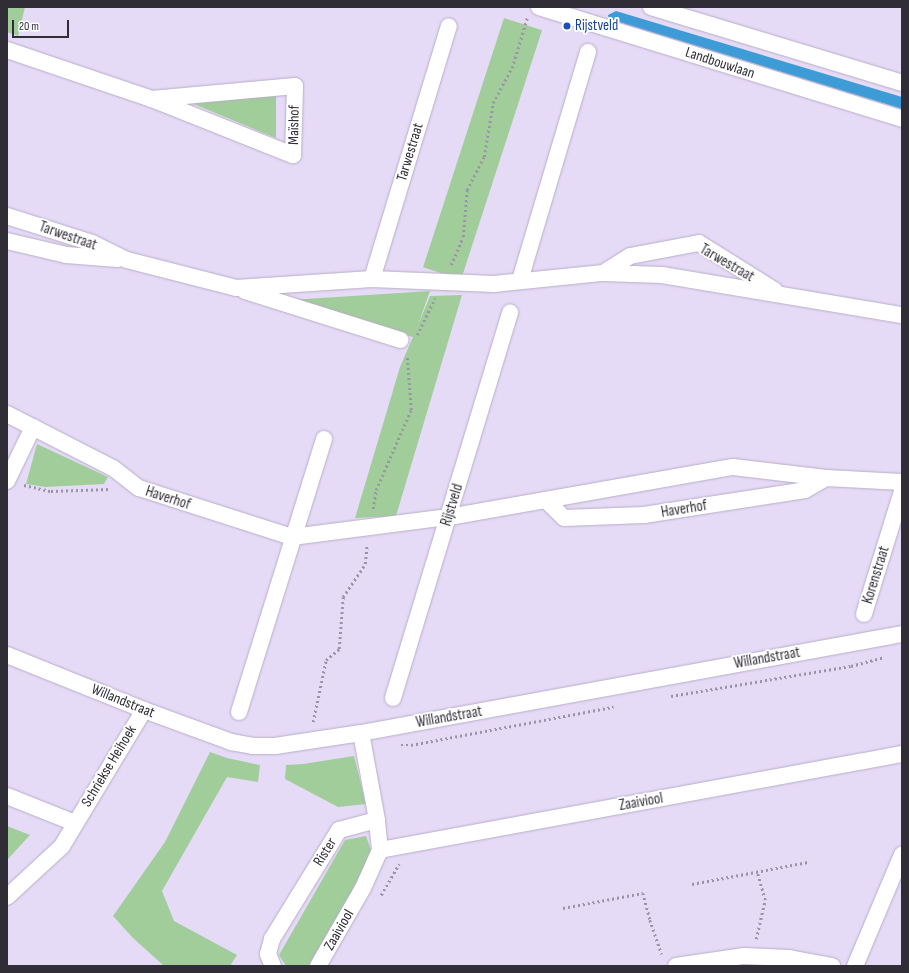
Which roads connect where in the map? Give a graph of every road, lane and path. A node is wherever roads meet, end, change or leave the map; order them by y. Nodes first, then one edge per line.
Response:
1 (651, 7) edge
2 (534, 10) edge
3 (449, 26) dead end
4 (7, 50) edge
5 (588, 52) dead end
6 (902, 83) edge
7 (152, 99) junction
8 (902, 119) edge
9 (7, 216) edge
10 (7, 241) edge
11 (127, 260) junction
12 (448, 271) dead end
13 (603, 273) junction
14 (372, 279) junction
15 (520, 280) junction
16 (236, 288) junction
17 (437, 294) dead end
18 (782, 295) junction
19 (510, 312) dead end
20 (902, 315) edge
21 (416, 337) dead end
22 (405, 345) joint
23 (7, 414) edge
24 (33, 427) junction
25 (324, 439) dead end
26 (826, 478) junction
27 (8, 481) edge
28 (902, 482) edge
29 (139, 488) junction
30 (902, 491) edge
31 (546, 500) junction
32 (372, 511) dead end
33 (449, 516) junction
34 (292, 537) junction
35 (368, 541) dead end
36 (864, 614) dead end
37 (902, 634) edge
38 (7, 655) edge
39 (890, 656) dead end
40 (670, 696) dead end
41 (392, 698) dead end
42 (617, 706) dead end
43 (144, 710) junction
44 (239, 712) dead end
45 (313, 726) dead end
46 (361, 733) junction
47 (397, 744) dead end
48 (902, 754) edge
49 (7, 796) edge
50 (377, 820) junction
51 (75, 823) junction
52 (380, 850) junction
53 (902, 855) edge
54 (808, 862) dead end
55 (757, 872) junction
56 (692, 884) dead end
57 (896, 888) edge
58 (7, 897) edge
59 (563, 908) dead end
60 (752, 957) junction
61 (670, 963) edge
62 (273, 966) edge
63 (318, 966) edge
64 (832, 966) edge
65 (855, 966) edge

1 - 6 street
2 - 8 street, Landbouwlaan
2 - 12 path
3 - 14 street, Tarwestraat
4 - 7 street, Maïshof
5 - 15 street
7 - 7 street, Maïshof
9 - 11 street, Tarwestraat
10 - 11 street, Tarwestraat
11 - 16 street, Tarwestraat
13 - 15 street, Tarwestraat
13 - 18 street, Tarwestraat
13 - 18 street, Tarwestraat
14 - 15 street, Tarwestraat
14 - 16 street, Tarwestraat
16 - 22 street, Tarwestraat
17 - 21 path
18 - 20 street, Tarwestraat
19 - 33 street, Rijstveld
22 - 32 path
23 - 24 street, Haverhof
24 - 27 street
24 - 29 street, Haverhof
25 - 34 street
26 - 28 street, Haverhof
26 - 31 street, Haverhof
26 - 31 street, Haverhof
27 - 29 path
29 - 34 street, Haverhof
30 - 36 street, Korenstraat
31 - 33 street, Haverhof
33 - 34 street, Haverhof
33 - 41 street, Rijstveld
34 - 44 street
35 - 45 path
37 - 46 street, Willandstraat
38 - 43 street, Willandstraat
39 - 40 path
42 - 47 path
43 - 46 street, Willandstraat
43 - 51 street, Schriekse Heihoek
46 - 50 street
48 - 52 street, Zaaiviool
49 - 51 street, Schriekse Heihoek
50 - 52 street, Zaaiviool
50 - 62 street, Rister
51 - 58 street, Schriekse Heihoek
52 - 63 street, Zaaiviool
53 - 57 street
54 - 55 path
55 - 56 path
55 - 60 path
57 - 65 street
59 - 61 path
60 - 61 street
60 - 64 street

